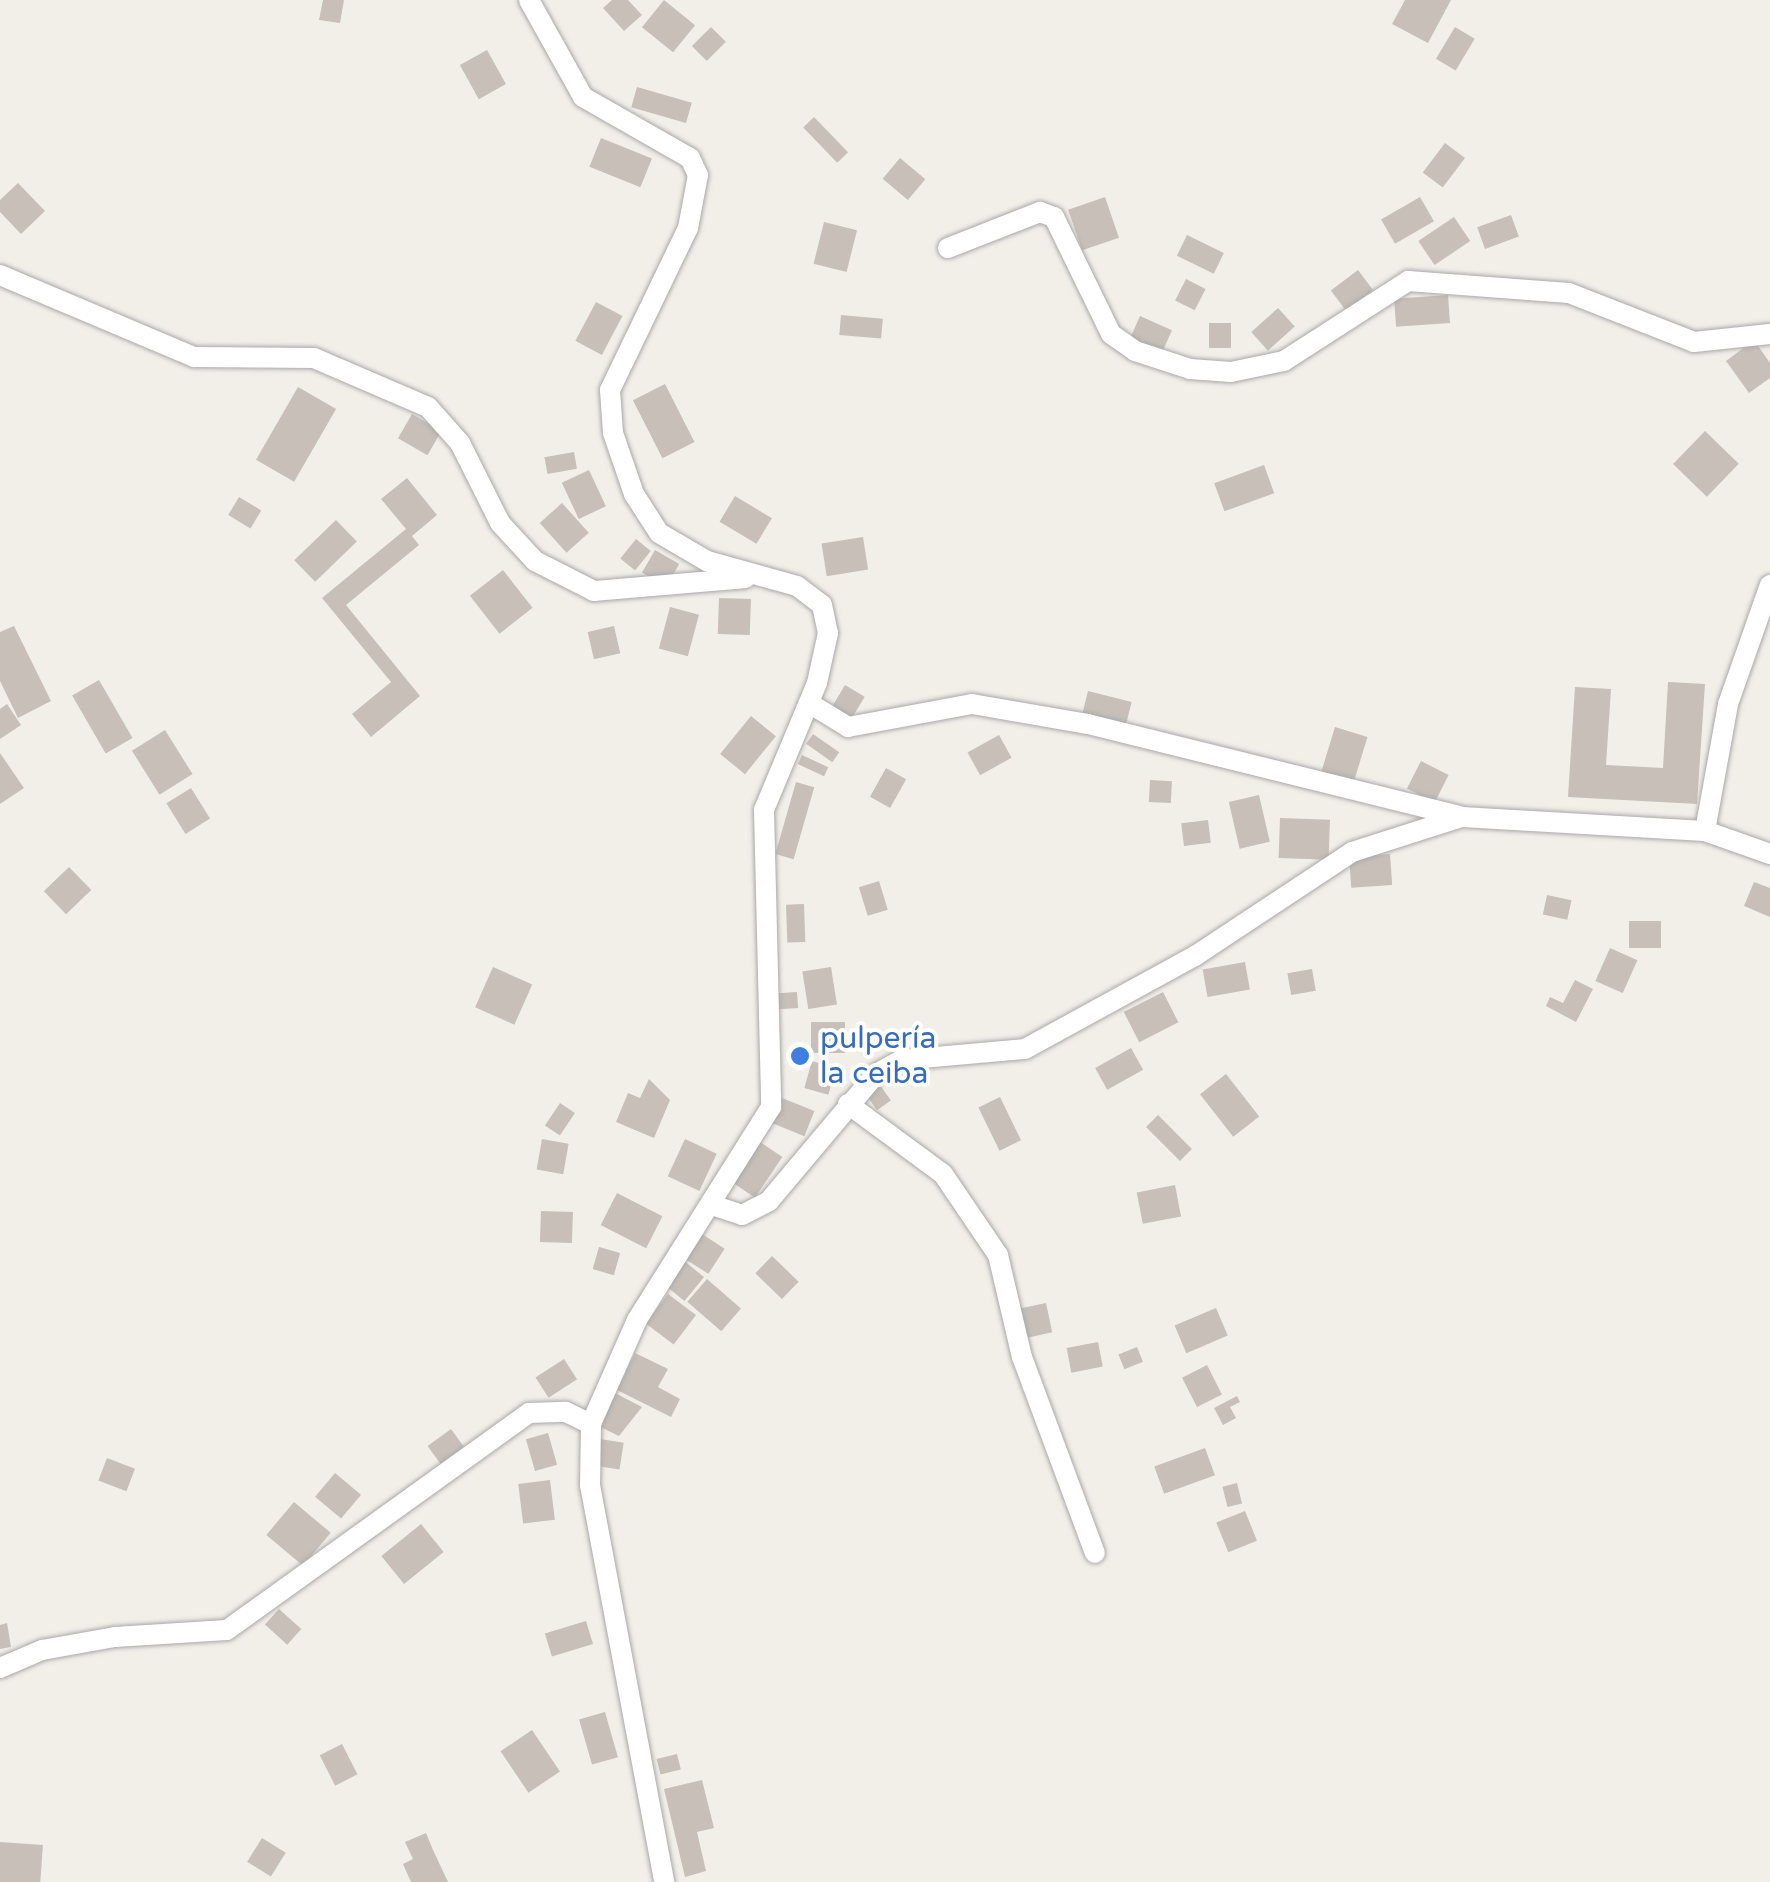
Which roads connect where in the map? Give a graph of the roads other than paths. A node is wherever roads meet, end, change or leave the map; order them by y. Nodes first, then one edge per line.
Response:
1 (529, 0) edge
2 (948, 248) dead end
3 (0, 275) edge
4 (1770, 334) edge
5 (760, 576) junction
6 (1770, 585) edge
7 (809, 703) junction
8 (1462, 817) junction
9 (1705, 831) junction
10 (1770, 854) edge
11 (848, 1104) junction
12 (715, 1206) junction
13 (591, 1424) junction
14 (1095, 1553) dead end
15 (0, 1668) edge
16 (664, 1882) edge

1 - 5 street
2 - 4 street
3 - 5 street
5 - 7 street
6 - 9 street
7 - 8 street
7 - 12 street
8 - 9 street
8 - 11 street
9 - 10 street
11 - 12 street
11 - 14 street
12 - 13 street
13 - 15 street
13 - 16 street

